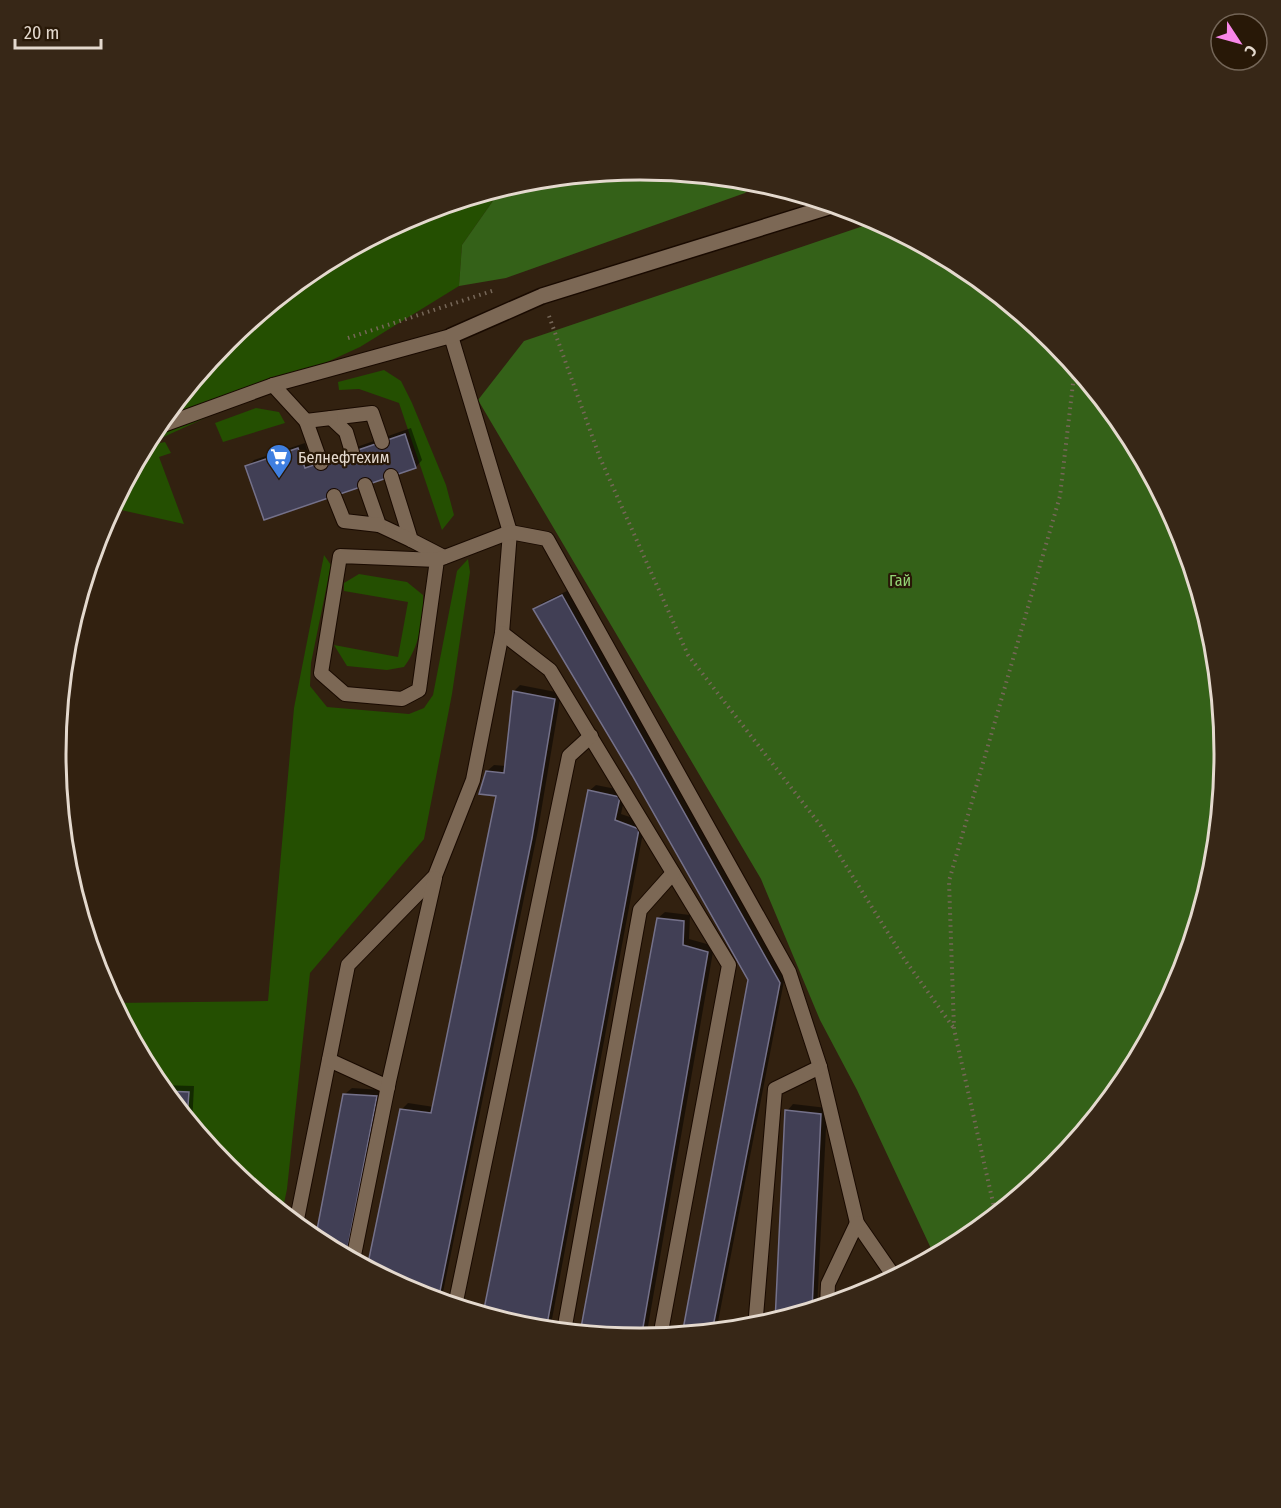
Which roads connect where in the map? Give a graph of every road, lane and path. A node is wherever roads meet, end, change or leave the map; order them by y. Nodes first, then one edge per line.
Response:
1 (822, 209) edge
2 (542, 296) junction
3 (452, 336) junction
4 (1074, 377) edge
5 (273, 385) junction
6 (330, 418) junction
7 (306, 421) junction
8 (172, 422) edge
9 (382, 442) dead end
10 (352, 452) dead end
11 (321, 463) dead end
12 (392, 476) dead end
13 (365, 485) dead end
14 (334, 496) dead end
15 (379, 525) junction
16 (510, 532) junction
17 (411, 540) junction
18 (440, 558) junction
19 (502, 633) junction
20 (591, 736) junction
21 (673, 873) junction
22 (435, 876) junction
23 (954, 1029) junction
24 (329, 1060) junction
25 (820, 1067) junction
26 (388, 1087) junction
27 (994, 1207) edge
28 (298, 1215) edge
29 (857, 1223) junction
30 (354, 1253) edge
31 (890, 1271) edge
32 (827, 1297) edge
33 (456, 1298) edge
34 (756, 1316) edge
35 (565, 1324) edge
36 (662, 1327) edge

1 - 2 street
2 - 3 street
2 - 23 path
3 - 5 lane
3 - 16 lane
4 - 23 path
5 - 7 lane
5 - 8 lane
6 - 7 lane
6 - 9 lane
6 - 10 lane
7 - 11 lane
12 - 17 lane
13 - 15 lane
14 - 15 lane
15 - 17 lane
16 - 18 lane
16 - 19 lane
16 - 25 lane
17 - 18 lane
18 - 18 lane
19 - 20 lane
19 - 22 lane
20 - 21 lane
20 - 33 lane
21 - 35 lane
21 - 36 lane
22 - 24 lane
22 - 26 lane
23 - 27 path
24 - 26 lane
24 - 28 lane
25 - 29 lane
25 - 34 lane
26 - 30 lane
29 - 31 lane
29 - 32 lane

